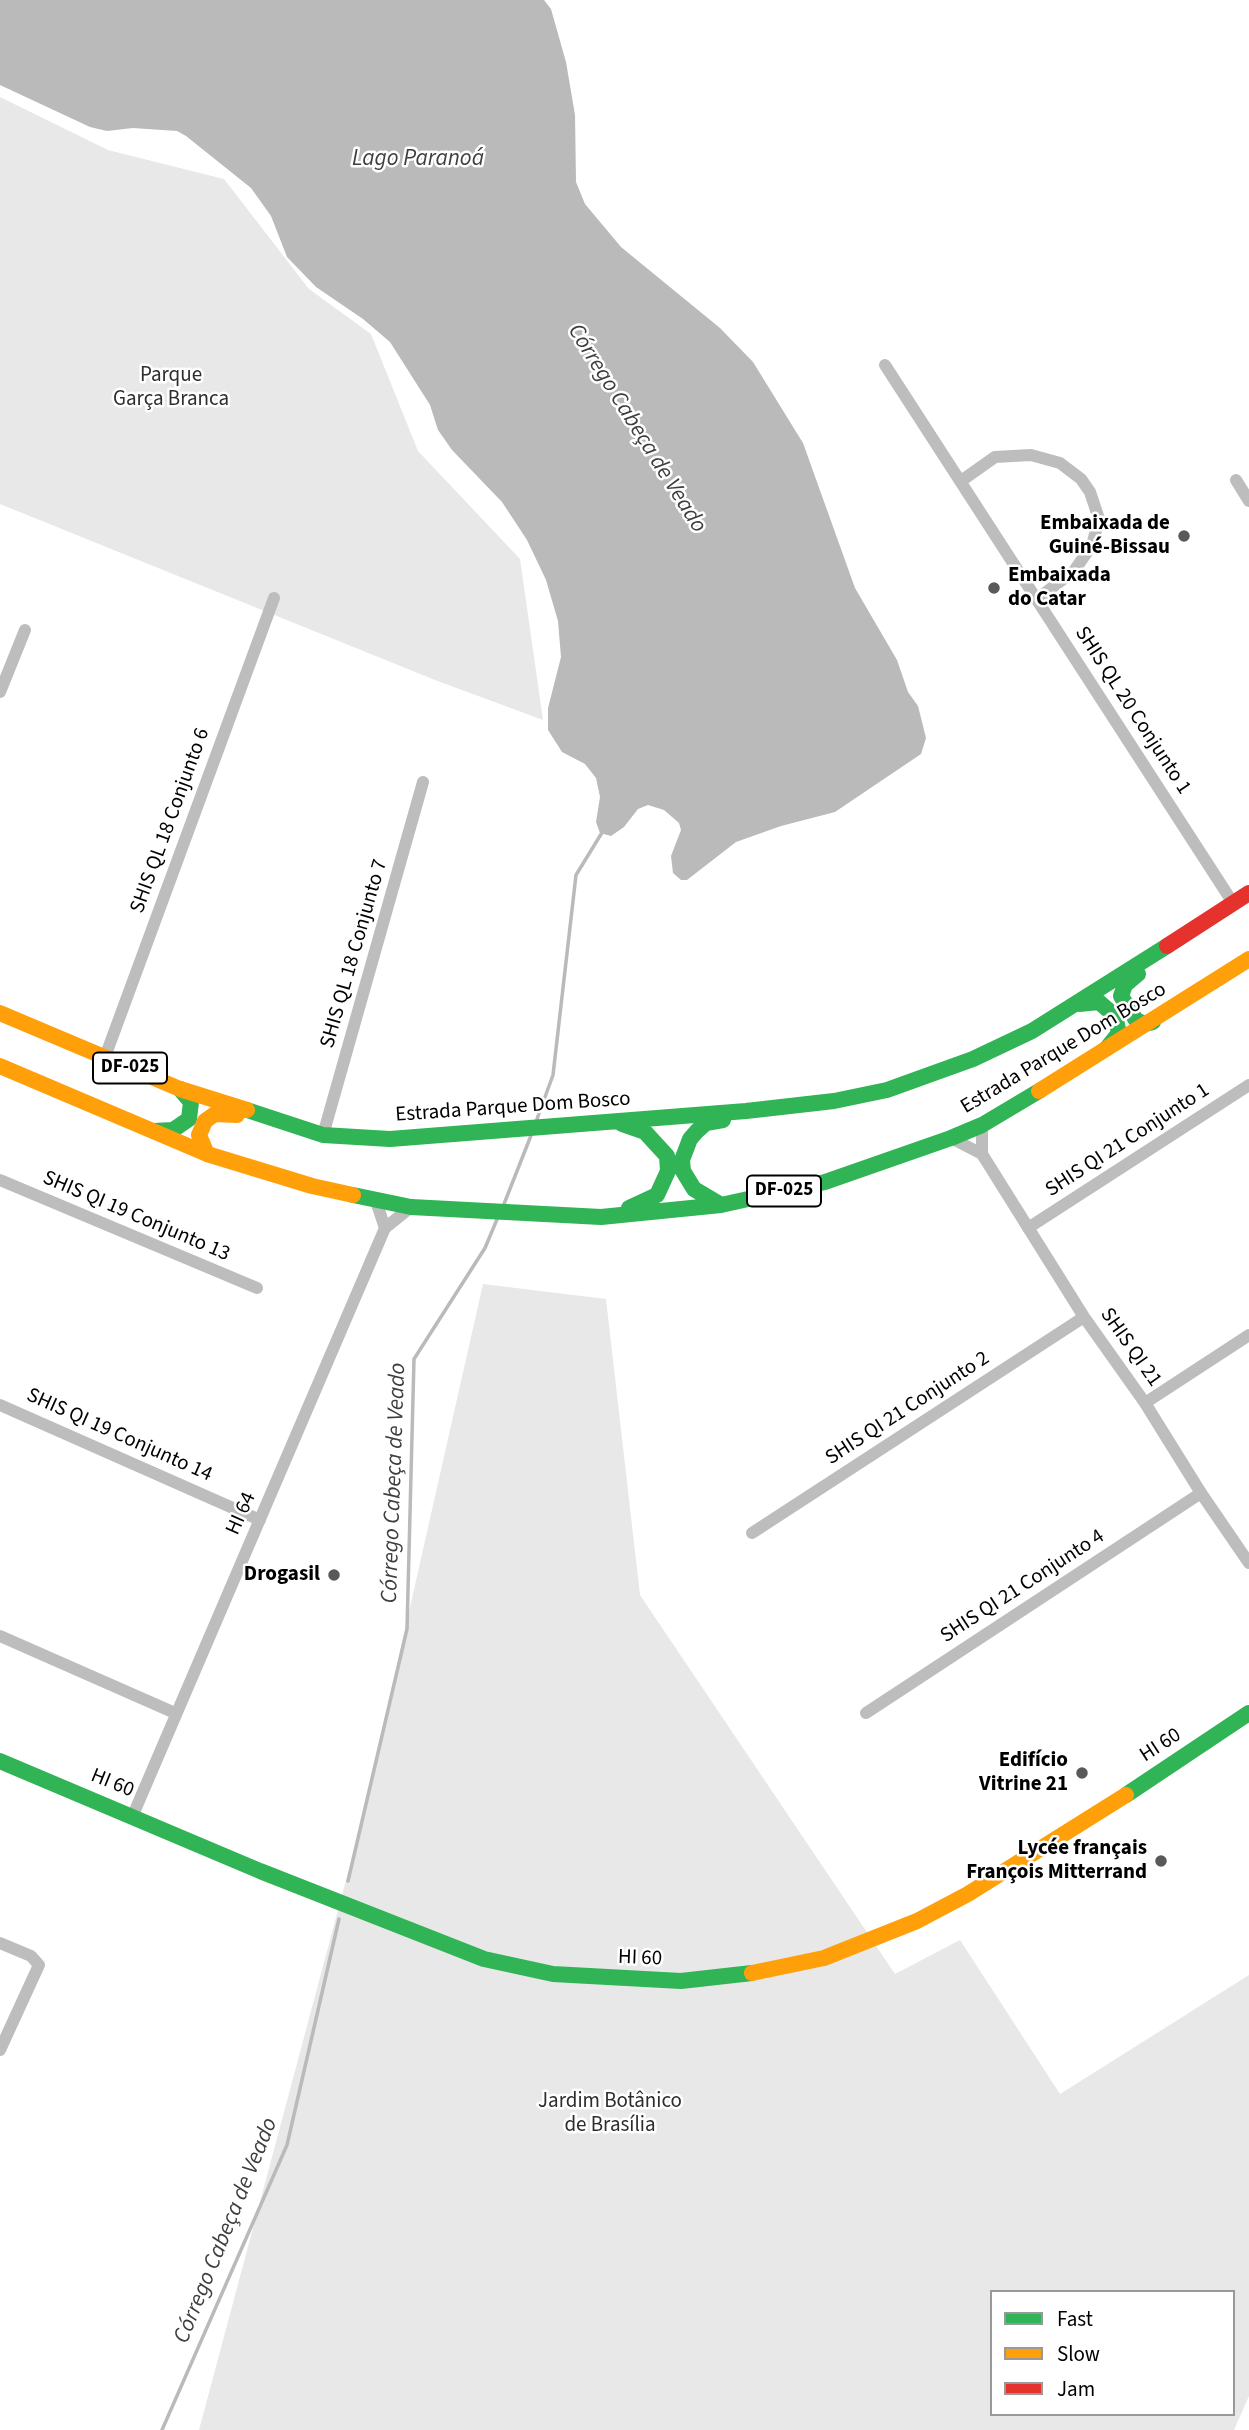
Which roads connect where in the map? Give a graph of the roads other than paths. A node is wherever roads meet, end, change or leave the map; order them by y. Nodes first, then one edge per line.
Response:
1 (885, 365) dead end
2 (1236, 480) dead end
3 (961, 481) junction
4 (1249, 501) edge
5 (274, 598) dead end
6 (1037, 599) junction
7 (25, 630) dead end
8 (0, 692) edge
9 (423, 782) dead end
10 (1249, 892) edge
11 (1233, 903) junction
12 (1155, 956) junction
13 (1249, 959) edge
14 (1078, 1004) junction
15 (0, 1013) edge
16 (1153, 1022) junction
17 (1105, 1052) junction
18 (105, 1057) junction
19 (0, 1066) edge
20 (1249, 1085) edge
21 (180, 1089) junction
22 (746, 1111) junction
23 (262, 1118) junction
24 (610, 1121) junction
25 (982, 1125) junction
26 (153, 1131) junction
27 (323, 1135) junction
28 (951, 1138) junction
29 (207, 1154) junction
30 (982, 1154) junction
31 (0, 1180) edge
32 (376, 1201) junction
33 (721, 1205) junction
34 (411, 1207) junction
35 (601, 1217) junction
36 (385, 1228) junction
37 (1028, 1228) junction
38 (257, 1288) dead end
39 (1084, 1317) junction
40 (1249, 1335) edge
41 (1145, 1404) junction
42 (0, 1405) edge
43 (1201, 1493) junction
44 (260, 1520) junction
45 (752, 1533) dead end
46 (1249, 1563) edge
47 (0, 1636) edge
48 (175, 1713) junction
49 (866, 1713) dead end
50 (1249, 1713) edge
51 (0, 1761) edge
52 (133, 1815) junction
53 (0, 1943) edge
54 (0, 2050) edge

1 - 3 street, SHIS QL 20 Conjunto 1
2 - 4 street
3 - 6 street, SHIS QL 20 Conjunto 1
3 - 6 street
5 - 18 street, SHIS QL 18 Conjunto 6
6 - 11 street, SHIS QL 20 Conjunto 1
7 - 8 street
9 - 27 street, SHIS QL 18 Conjunto 7
10 - 11 main road, Estrada Parque Dom Bosco / DF-025
11 - 12 main road, Estrada Parque Dom Bosco / DF-025
12 - 14 main road, Estrada Parque Dom Bosco / DF-025
12 - 16 main road
13 - 16 main road, Estrada Parque Dom Bosco / DF-025
14 - 17 main road
14 - 22 main road, Estrada Parque Dom Bosco / DF-025
15 - 18 main road, Estrada Parque Dom Bosco / DF-025
16 - 17 main road, Estrada Parque Dom Bosco / DF-025
17 - 25 main road, Estrada Parque Dom Bosco / DF-025
18 - 21 main road, Estrada Parque Dom Bosco / DF-025
19 - 26 main road, Estrada Parque Dom Bosco / DF-025
20 - 37 street, SHIS QI 21 Conjunto 1
21 - 23 main road, Estrada Parque Dom Bosco / DF-025
21 - 26 main road
22 - 24 main road, Estrada Parque Dom Bosco / DF-025
22 - 33 main road
23 - 27 main road, Estrada Parque Dom Bosco / DF-025
23 - 29 main road
24 - 27 main road, Estrada Parque Dom Bosco / DF-025
24 - 35 main road
25 - 28 main road, Estrada Parque Dom Bosco / DF-025
25 - 30 street
26 - 29 main road, Estrada Parque Dom Bosco / DF-025
28 - 30 street
28 - 33 main road, Estrada Parque Dom Bosco / DF-025
29 - 32 main road, Estrada Parque Dom Bosco / DF-025
30 - 37 street, SHIS QI 21
31 - 38 street, SHIS QI 19 Conjunto 13
32 - 34 main road, Estrada Parque Dom Bosco / DF-025
32 - 36 street
33 - 35 main road, Estrada Parque Dom Bosco / DF-025
34 - 35 main road, Estrada Parque Dom Bosco / DF-025
34 - 36 street, HI 64
36 - 44 street, HI 64
37 - 39 street, SHIS QI 21
39 - 41 street, SHIS QI 21
39 - 45 street, SHIS QI 21 Conjunto 2
40 - 41 street
41 - 43 street, SHIS QI 21
42 - 44 street, SHIS QI 19 Conjunto 14
43 - 46 street, SHIS QI 21
43 - 49 street, SHIS QI 21 Conjunto 4
44 - 48 street, HI 64
47 - 48 street
48 - 52 street, HI 64
50 - 52 main road, HI 60
51 - 52 main road, HI 60
53 - 54 street

